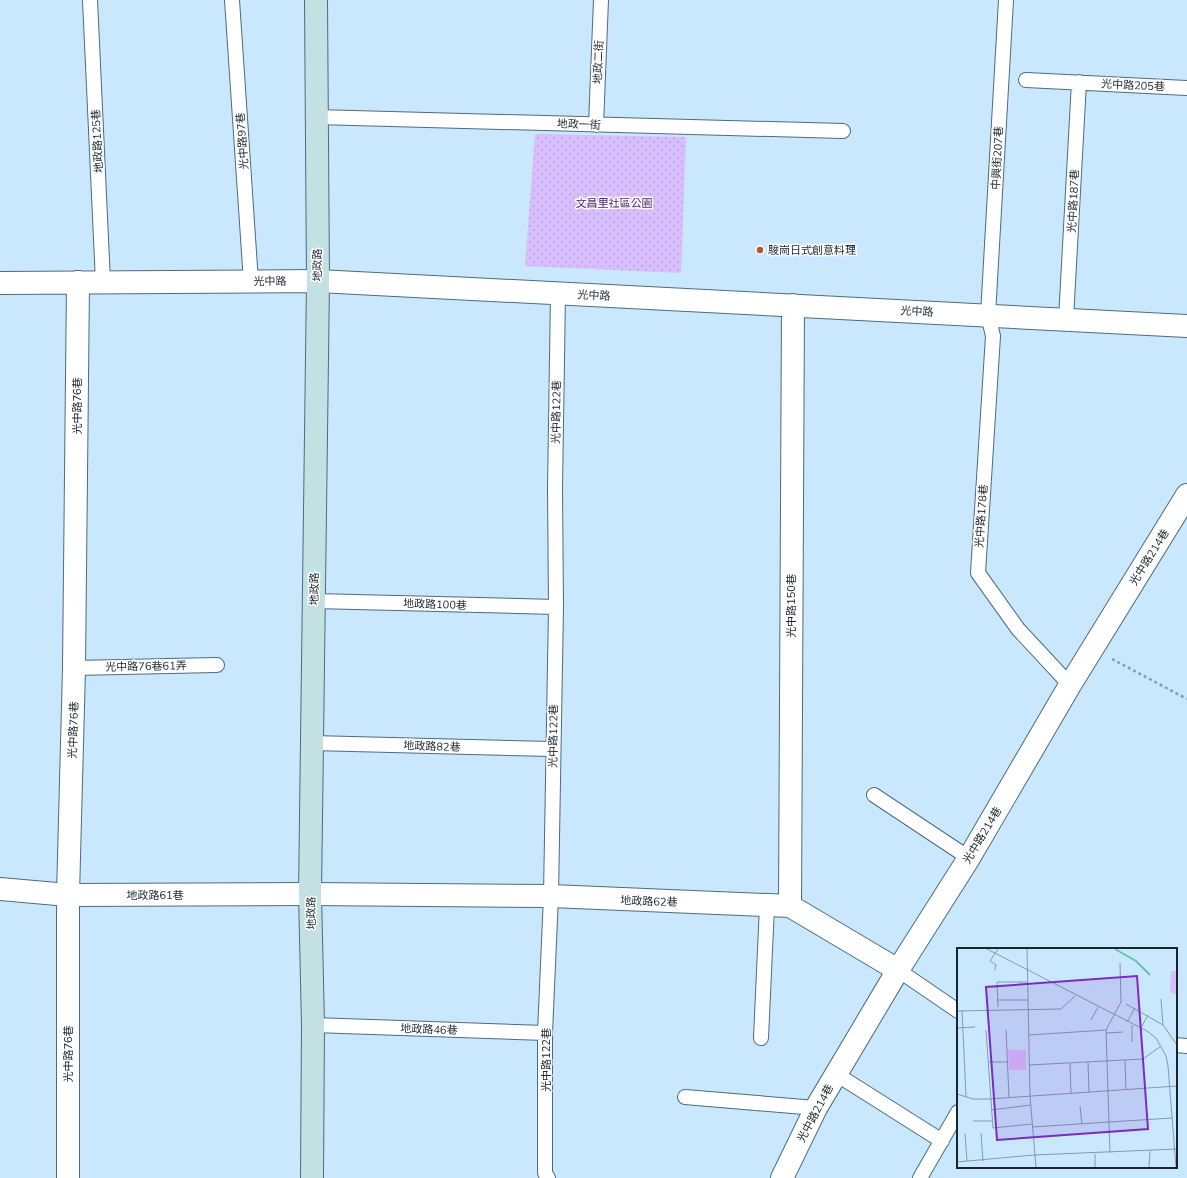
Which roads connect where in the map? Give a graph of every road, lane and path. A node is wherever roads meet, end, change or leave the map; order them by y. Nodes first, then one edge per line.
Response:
1 (90, 0) edge
2 (232, 0) edge
3 (316, 0) edge
4 (600, 0) edge
5 (1006, 0) edge
6 (1026, 80) dead end
7 (1079, 82) junction
8 (1187, 88) edge
9 (316, 117) junction
10 (596, 125) junction
11 (843, 131) dead end
12 (318, 281) junction
13 (78, 282) junction
14 (103, 282) junction
15 (251, 282) junction
16 (0, 283) edge
17 (558, 293) junction
18 (792, 305) junction
19 (988, 315) junction
20 (1066, 319) junction
21 (1187, 326) edge
22 (1187, 495) edge
23 (314, 601) junction
24 (556, 607) junction
25 (1092, 648) junction
26 (217, 665) dead end
27 (74, 668) junction
28 (1070, 685) junction
29 (1187, 699) edge
30 (312, 743) junction
31 (552, 749) junction
32 (874, 795) dead end
33 (969, 858) junction
34 (0, 889) edge
35 (310, 894) junction
36 (68, 895) junction
37 (551, 896) junction
38 (767, 906) junction
39 (790, 906) junction
40 (898, 970) junction
41 (957, 1010) edge
42 (313, 1025) junction
43 (545, 1033) junction
44 (761, 1038) dead end
45 (1177, 1045) edge
46 (1187, 1046) edge
47 (836, 1074) junction
48 (685, 1097) dead end
49 (816, 1108) junction
50 (957, 1114) edge
51 (942, 1141) junction
52 (784, 1177) edge
53 (68, 1178) edge
54 (312, 1178) edge
55 (548, 1178) edge
56 (920, 1178) edge

1 - 14 lane, 地政路125巷
2 - 15 lane, 光中路97巷
3 - 9 street, 地政路
4 - 10 lane, 地政二街
5 - 19 lane, 中興街207巷
6 - 7 lane, 光中路205巷
7 - 8 lane, 光中路205巷
7 - 20 lane, 光中路187巷
9 - 10 lane, 地政一街
9 - 12 street, 地政路
10 - 11 lane, 地政一街
12 - 15 street, 光中路
12 - 17 street, 光中路
12 - 23 street, 地政路
13 - 14 street, 光中路
13 - 16 street, 光中路
13 - 27 street, 光中路76巷
14 - 15 street, 光中路
17 - 18 street, 光中路
17 - 24 lane, 光中路122巷
18 - 19 street, 光中路
18 - 39 street, 光中路150巷
19 - 20 street, 光中路
19 - 28 lane, 光中路178巷
20 - 21 street, 光中路
22 - 25 street, 光中路214巷
23 - 24 lane, 地政路100巷
23 - 30 street, 地政路
24 - 31 lane, 光中路122巷
25 - 28 street, 光中路214巷
25 - 29 path
26 - 27 lane, 光中路76巷61弄
27 - 36 street, 光中路76巷
28 - 33 street, 光中路214巷
30 - 31 lane, 地政路82巷
30 - 35 street, 地政路
31 - 37 lane, 光中路122巷
32 - 33 lane
33 - 40 street, 光中路214巷
34 - 36 street, 地政路61巷
35 - 36 street, 地政路61巷
35 - 37 street, 地政路62巷
35 - 42 street, 地政路
36 - 53 street, 光中路76巷
37 - 38 street, 地政路62巷
37 - 43 lane, 光中路122巷
38 - 39 street, 地政路62巷
38 - 44 lane
39 - 40 street
40 - 41 lane
40 - 47 street, 光中路214巷
42 - 43 lane, 地政路46巷
42 - 54 street, 地政路
43 - 55 lane, 光中路122巷
45 - 46 lane
47 - 49 street, 光中路214巷
47 - 51 lane
48 - 49 lane
49 - 52 street, 光中路214巷
50 - 51 lane
51 - 56 lane

